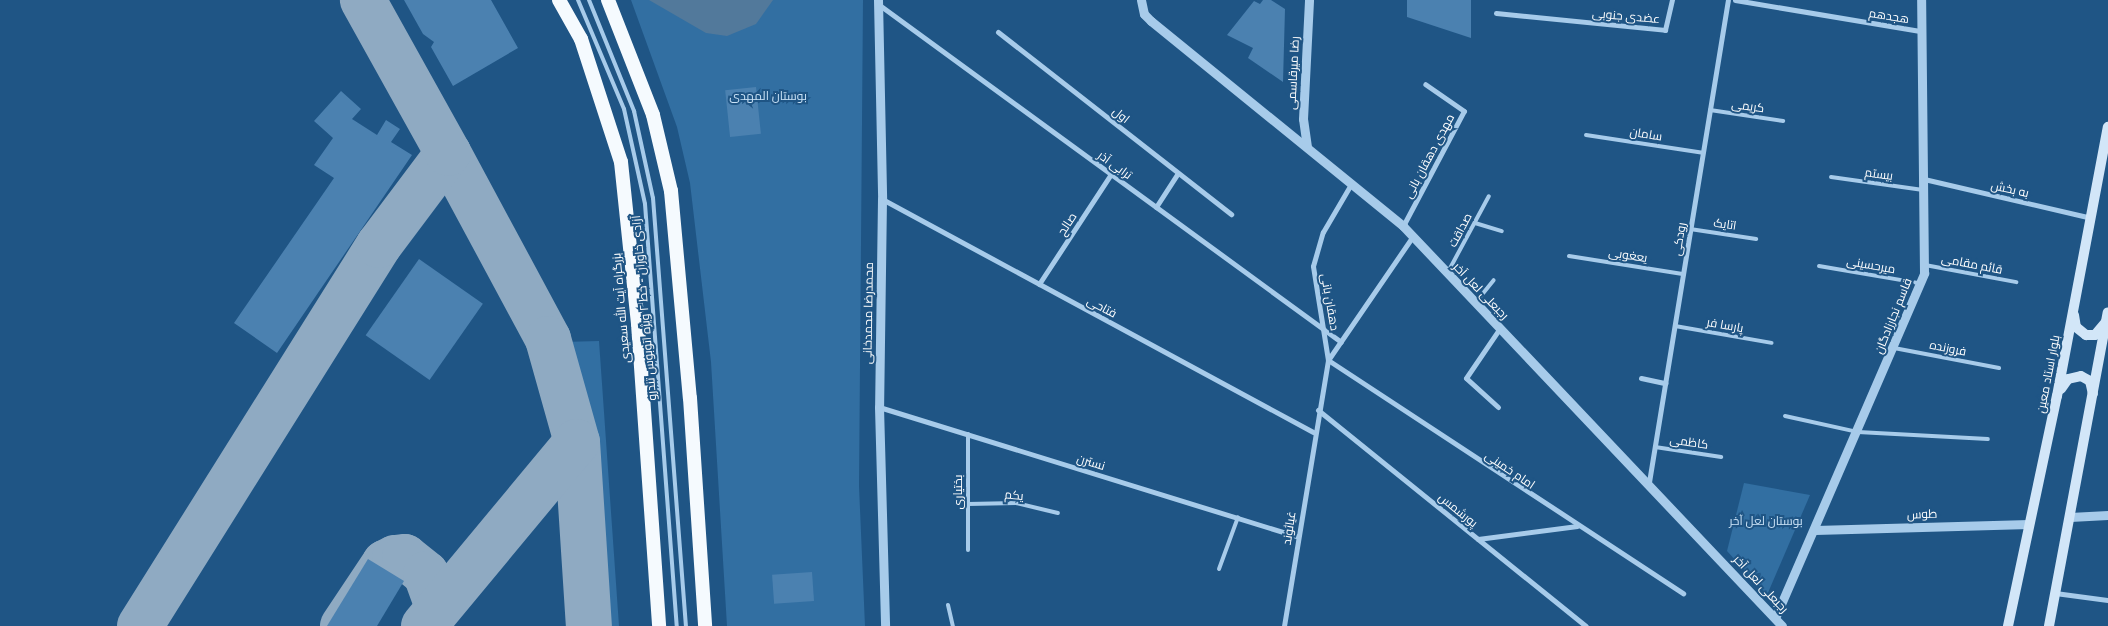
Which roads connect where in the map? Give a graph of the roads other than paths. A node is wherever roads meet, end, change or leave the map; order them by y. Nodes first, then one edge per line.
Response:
1 (560, 0) edge
2 (578, 0) edge
3 (589, 0) edge
4 (608, 0) edge
5 (1141, 0) edge
6 (1309, 0) edge
7 (1672, 0) edge
8 (1728, 0) edge
9 (1734, 0) edge
10 (1921, 0) edge
11 (878, 2) edge
12 (1496, 13) dead end
13 (1922, 31) junction
14 (998, 32) dead end
15 (1425, 84) dead end
16 (1710, 110) junction
17 (1783, 121) dead end
18 (2108, 126) edge
19 (1586, 134) dead end
20 (1307, 147) junction
21 (1703, 152) junction
22 (1178, 173) junction
23 (1111, 174) junction
24 (1832, 177) dead end
25 (1924, 179) junction
26 (1351, 184) junction
27 (1924, 190) junction
28 (1490, 196) dead end
29 (882, 199) junction
30 (1156, 207) junction
31 (1231, 214) dead end
32 (2091, 218) junction
33 (1475, 224) junction
34 (1403, 226) junction
35 (1690, 230) junction
36 (1502, 231) dead end
37 (1412, 236) junction
38 (1756, 239) dead end
39 (1569, 256) dead end
40 (1925, 264) junction
41 (1819, 266) dead end
42 (1447, 274) junction
43 (1683, 274) junction
44 (1494, 280) dead end
45 (2016, 282) dead end
46 (1920, 283) junction
47 (1039, 284) junction
48 (1476, 302) junction
49 (2074, 306) junction
50 (2107, 319) edge
51 (1674, 326) junction
52 (1500, 328) junction
53 (1325, 331) junction
54 (1341, 342) junction
55 (1772, 343) dead end
56 (1894, 348) junction
57 (1328, 360) junction
58 (1999, 368) dead end
59 (1641, 378) dead end
60 (1665, 383) junction
61 (2057, 396) junction
62 (879, 407) junction
63 (1498, 407) dead end
64 (2093, 408) junction
65 (1318, 410) junction
66 (1786, 416) dead end
67 (1314, 432) junction
68 (1858, 432) junction
69 (968, 434) junction
70 (1988, 439) dead end
71 (1655, 448) junction
72 (1721, 457) dead end
73 (1649, 482) junction
74 (968, 504) junction
75 (1058, 513) dead end
76 (2108, 515) edge
77 (1238, 517) junction
78 (2070, 517) junction
79 (2029, 524) junction
80 (1577, 526) junction
81 (1815, 530) junction
82 (1297, 536) junction
83 (1478, 539) junction
84 (968, 550) dead end
85 (1219, 569) dead end
86 (1683, 593) dead end
87 (2055, 593) junction
88 (2108, 600) edge
89 (948, 604) dead end
90 (1775, 618) junction
91 (659, 626) edge
92 (677, 626) edge
93 (686, 626) edge
94 (705, 626) edge
95 (885, 626) edge
96 (953, 626) edge
97 (1284, 626) edge
98 (1586, 626) edge
99 (1782, 626) edge
100 (2008, 626) edge
101 (2049, 626) edge

1 - 91 highway, بزرگراه آیت الله سعیدی
2 - 92 lane, آزادی خاوران - خط ۲ ویژه اتوبوس تندرو
3 - 93 lane, آزادی خاوران - خط ۲ ویژه اتوبوس تندرو
4 - 94 highway
5 - 20 street, رجبعلی لعل آخر
6 - 20 street, رضا میرقاسمی
7 - 12 street, عضدی جنوبی
8 - 16 street, رودکی
9 - 13 street, هجدهم
10 - 13 street, قاسم نجارزادگان
11 - 23 street, ترابی آذر
11 - 29 street, محمدرضا محمدخانی
13 - 25 street, قاسم نجارزادگان
14 - 22 street, اول
15 - 34 street, مهدی دهقان بانی
16 - 17 lane, کریمی
16 - 21 street, رودکی
18 - 32 main road, بلوار استاد معین
19 - 21 lane, سامان
20 - 26 street, رجبعلی لعل آخر
21 - 35 street, رودکی
22 - 30 street
22 - 31 street, اول
23 - 30 street, ترابی آذر
23 - 47 street, صالح
24 - 27 lane, بیستم
25 - 27 street, قاسم نجارزادگان
25 - 32 street, به بخش
26 - 34 street, رجبعلی لعل آخر
26 - 53 street, دهقان بانی
27 - 40 street, قاسم نجارزادگان
28 - 33 lane, صداقت
29 - 47 street, فتاحی
29 - 62 street, محمدرضا محمدخانی
30 - 53 street, ترابی آذر
32 - 49 main road, بلوار استاد معین
33 - 36 lane
33 - 42 lane, صداقت
34 - 37 street, رجبعلی لعل آخر
35 - 38 lane, اتایک
35 - 43 street, رودکی
37 - 42 street, رجبعلی لعل آخر
37 - 54 street
39 - 43 lane, یعغوبی
40 - 45 lane, قائم مقامی
40 - 46 street, قاسم نجارزادگان
41 - 46 lane, میرحسینی
42 - 48 street, رجبعلی لعل آخر
43 - 51 street, رودکی
44 - 48 lane
46 - 56 street, قاسم نجارزادگان
47 - 67 street, فتاحی
48 - 52 street, رجبعلی لعل آخر
49 - 50 main road
49 - 61 main road, بلوار استاد معین
50 - 64 main road
51 - 55 lane, پارسا فر
51 - 60 street, رودکی
52 - 63 street
52 - 73 street, رجبعلی لعل آخر
53 - 54 street, ترابی آذر
53 - 57 street, دهقان بانی
54 - 57 street
56 - 58 lane, فروزنده
56 - 68 street, قاسم نجارزادگان
57 - 65 street, دهقان بانی
57 - 80 street, امام خمینی
59 - 60 street
60 - 71 street, رودکی
61 - 64 main road
61 - 79 main road, بلوار استاد معین
62 - 69 street, نسترن
62 - 95 street, محمدرضا محمدخانی
64 - 78 main road
65 - 67 street, دهقان بانی
65 - 83 street, پورشمس
66 - 68 lane
67 - 82 street, غیاثوند
68 - 70 lane
68 - 81 street, قاسم نجارزادگان
69 - 74 lane, بختیاری
69 - 77 street, نسترن
71 - 72 lane, کاظمی
71 - 73 street, رودکی
73 - 90 street, رجبعلی لعل آخر
74 - 75 lane, یکم
74 - 84 lane, بختیاری
76 - 78 street
77 - 82 street, نسترن
77 - 85 lane
78 - 87 main road
79 - 81 street, طوس
79 - 100 main road, بلوار استاد معین
80 - 83 street
80 - 86 street, امام خمینی
81 - 90 street, قاسم نجارزادگان
82 - 97 street, غیاثوند
83 - 98 street, پورشمس
87 - 88 street
87 - 101 main road
89 - 96 lane
90 - 99 street, رجبعلی لعل آخر

